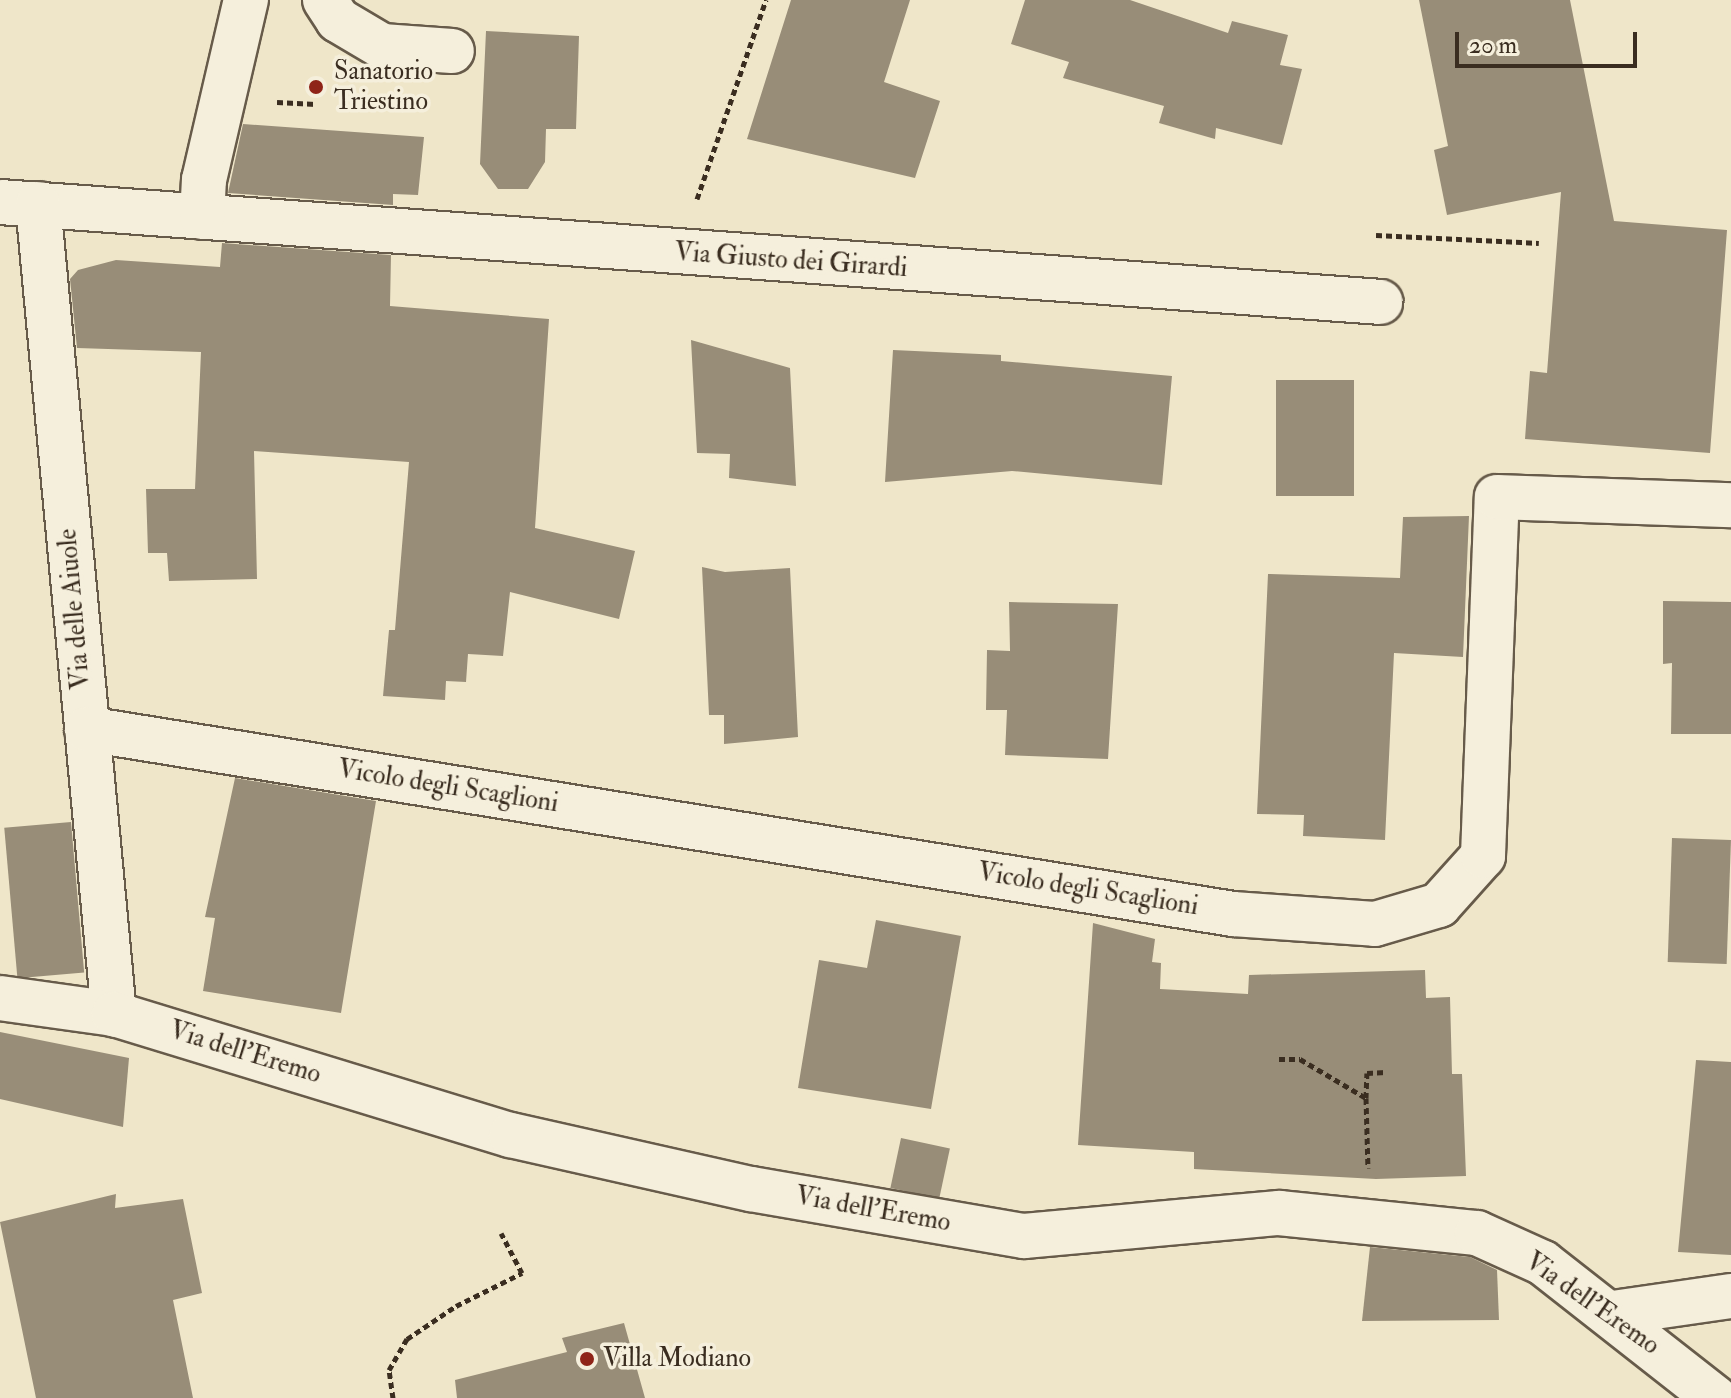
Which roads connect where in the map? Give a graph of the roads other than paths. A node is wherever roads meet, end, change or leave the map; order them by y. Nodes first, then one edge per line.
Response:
1 (246, 0) edge
2 (325, 0) edge
3 (452, 51) dead end
4 (19, 203) edge
5 (202, 217) junction
6 (1380, 302) dead end
7 (1731, 505) edge
8 (87, 729) junction
9 (0, 998) edge
10 (114, 1014) junction
11 (1731, 1296) edge
12 (1613, 1313) junction
13 (1715, 1398) edge

1 - 5 street
2 - 3 street
4 - 5 street, Via Giusto dei Girardi
4 - 8 street, Via delle Aiuole
5 - 6 street, Via Giusto dei Girardi
7 - 8 street, Vicolo degli Scaglioni
8 - 10 street, Via delle Aiuole
9 - 10 street, Via dell'Eremo
10 - 12 street, Via dell'Eremo
11 - 12 street
12 - 13 street, Via dell'Eremo

